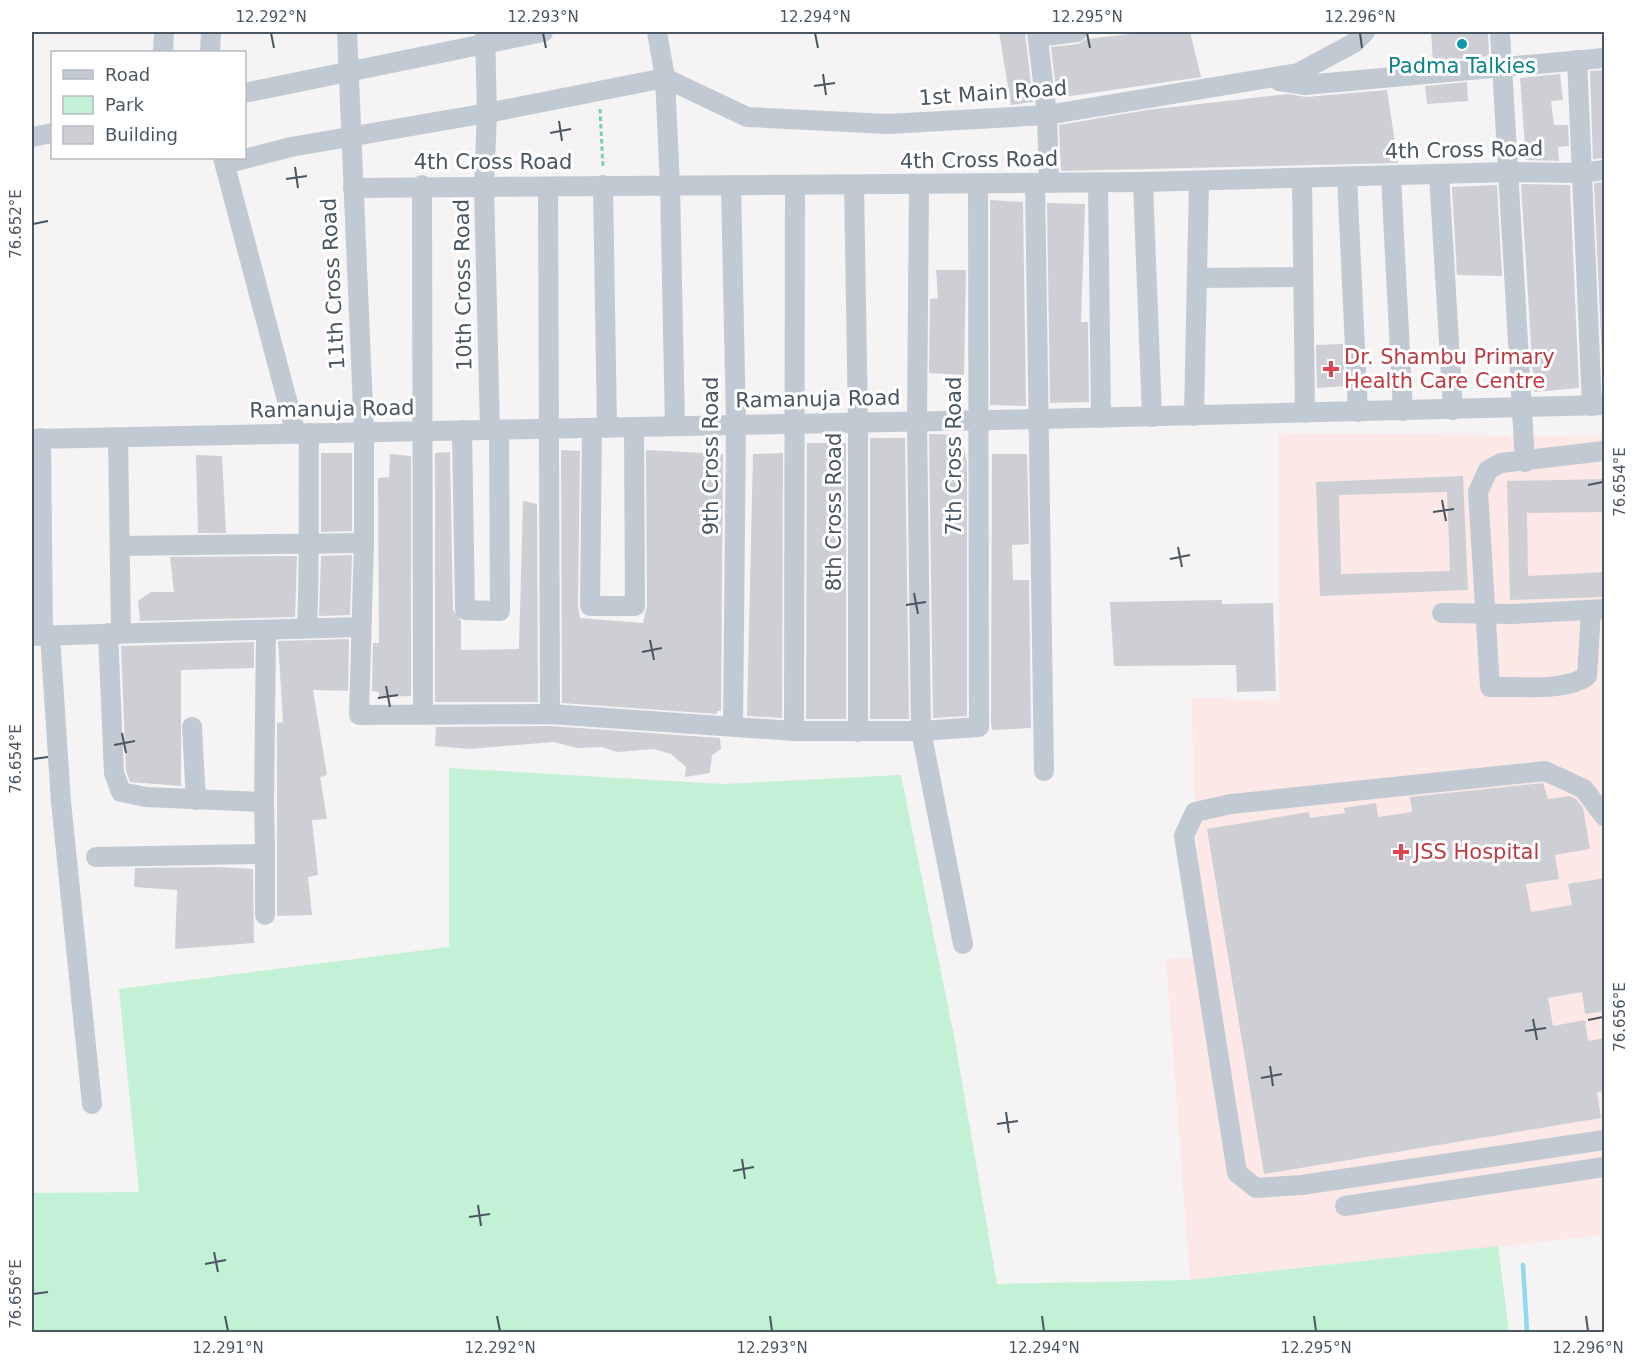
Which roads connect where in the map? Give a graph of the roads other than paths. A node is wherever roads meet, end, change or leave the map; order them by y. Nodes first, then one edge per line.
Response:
1 (164, 32) edge
2 (211, 32) edge
3 (346, 32) edge
4 (543, 32) edge
5 (657, 32) edge
6 (1077, 32) edge
7 (1365, 32) edge
8 (1500, 32) edge
9 (1037, 34) edge
10 (485, 37) edge
11 (163, 51) edge
12 (210, 51) edge
13 (1605, 58) edge
14 (1577, 60) junction
15 (1503, 66) junction
16 (346, 72) junction
17 (665, 78) junction
18 (1267, 80) junction
19 (246, 93) edge
20 (488, 113) junction
21 (1047, 115) junction
22 (51, 133) edge
23 (32, 137) edge
24 (351, 138) junction
25 (246, 156) edge
26 (224, 161) edge
27 (1605, 170) edge
28 (1510, 172) junction
29 (1582, 173) junction
30 (1439, 174) junction
31 (1391, 176) junction
32 (1347, 177) junction
33 (1302, 178) junction
34 (1199, 181) junction
35 (1143, 182) junction
36 (1042, 183) junction
37 (1098, 183) junction
38 (978, 184) junction
39 (422, 185) junction
40 (603, 185) junction
41 (670, 185) junction
42 (731, 185) junction
43 (795, 185) junction
44 (854, 185) junction
45 (919, 185) junction
46 (484, 187) junction
47 (353, 188) junction
48 (548, 188) junction
49 (1303, 277) junction
50 (1197, 278) junction
51 (1598, 405) edge
52 (1524, 408) junction
53 (1453, 410) junction
54 (1403, 411) junction
55 (1358, 412) junction
56 (1305, 413) junction
57 (1194, 416) junction
58 (1152, 417) junction
59 (1101, 418) junction
60 (1041, 419) junction
61 (978, 420) junction
62 (917, 422) junction
63 (858, 423) junction
64 (795, 424) junction
65 (736, 425) junction
66 (675, 426) junction
67 (634, 427) junction
68 (599, 428) junction
69 (549, 429) junction
70 (462, 430) junction
71 (494, 430) junction
72 (422, 431) junction
73 (364, 432) junction
74 (302, 433) junction
75 (118, 437) junction
76 (36, 439) edge
77 (1605, 451) edge
78 (1525, 462) junction
79 (307, 543) junction
80 (364, 543) junction
81 (120, 546) junction
82 (1598, 609) edge
83 (1442, 613) dead end
84 (1486, 614) junction
85 (361, 627) junction
86 (307, 628) junction
87 (266, 630) junction
88 (115, 633) junction
89 (42, 635) edge
90 (550, 714) junction
91 (423, 715) junction
92 (733, 726) junction
93 (192, 727) dead end
94 (794, 731) junction
95 (921, 731) junction
96 (858, 732) junction
97 (1044, 771) dead end
98 (196, 800) junction
99 (264, 802) junction
100 (1605, 816) edge
101 (265, 849) junction
102 (96, 857) dead end
103 (265, 915) dead end
104 (963, 944) dead end
105 (92, 1104) dead end
106 (1605, 1140) edge
107 (1605, 1167) edge
108 (1345, 1206) dead end

1 - 11 street
2 - 12 street
3 - 16 street, 11th Cross Road
4 - 10 street
5 - 17 street
6 - 9 street
7 - 18 street, 1st Main Road
8 - 15 street
9 - 21 street
10 - 16 street
10 - 20 street, 10th Cross Road
13 - 14 street
14 - 15 street
14 - 29 street
15 - 18 street
15 - 28 street
16 - 19 street
16 - 24 street, 11th Cross Road
17 - 20 street
17 - 21 street, 1st Main Road
17 - 41 street
18 - 21 street, 1st Main Road
20 - 24 street
20 - 46 street, 10th Cross Road
21 - 36 street
22 - 23 street
24 - 25 street
24 - 47 street, 11th Cross Road
26 - 74 street
27 - 29 street, 4th Cross Road
28 - 29 street, 4th Cross Road
28 - 30 street, 4th Cross Road
28 - 52 street
29 - 51 street
30 - 31 street, 4th Cross Road
30 - 53 street
31 - 32 street, 4th Cross Road
31 - 54 street
32 - 33 street, 4th Cross Road
32 - 55 street
33 - 34 street, 4th Cross Road
33 - 49 street
34 - 35 street, 4th Cross Road
34 - 50 street
35 - 37 street, 4th Cross Road
35 - 58 street
36 - 37 street, 4th Cross Road
36 - 38 street, 4th Cross Road
36 - 60 street
37 - 59 street
38 - 45 street, 4th Cross Road
38 - 61 street, 7th Cross Road
39 - 46 street, 4th Cross Road
39 - 47 street, 4th Cross Road
39 - 72 street
40 - 41 street, 4th Cross Road
40 - 48 street, 4th Cross Road
40 - 68 street
41 - 42 street, 4th Cross Road
41 - 66 street
42 - 43 street, 4th Cross Road
42 - 65 street, 9th Cross Road
43 - 44 street, 4th Cross Road
43 - 64 street
44 - 45 street, 4th Cross Road
44 - 63 street, 8th Cross Road
45 - 62 street
46 - 48 street, 4th Cross Road
46 - 71 street, 10th Cross Road
47 - 73 street, 11th Cross Road
48 - 69 street
49 - 50 street
49 - 56 street
50 - 57 street
51 - 52 street, Ramanuja Road
52 - 53 street, Ramanuja Road
52 - 78 street
53 - 54 street, Ramanuja Road
54 - 55 street, Ramanuja Road
55 - 56 street, Ramanuja Road
56 - 57 street, Ramanuja Road
57 - 58 street, Ramanuja Road
58 - 59 street, Ramanuja Road
59 - 60 street, Ramanuja Road
60 - 61 street, Ramanuja Road
60 - 97 street
61 - 62 street, Ramanuja Road
61 - 95 street, 7th Cross Road
62 - 63 street, Ramanuja Road
62 - 95 street
63 - 64 street, Ramanuja Road
63 - 96 street, 8th Cross Road
64 - 65 street, Ramanuja Road
64 - 94 street
65 - 66 street, Ramanuja Road
65 - 92 street, 9th Cross Road
66 - 67 street, Ramanuja Road
67 - 68 street, Ramanuja Road
67 - 68 street
68 - 69 street, Ramanuja Road
69 - 71 street, Ramanuja Road
69 - 90 street
70 - 71 street, Ramanuja Road
70 - 71 street, 10th Cross Road
70 - 72 street, Ramanuja Road
72 - 73 street, Ramanuja Road
72 - 91 street
73 - 74 street, Ramanuja Road
73 - 80 street, 11th Cross Road
74 - 75 street, Ramanuja Road
74 - 79 street
75 - 76 street, Ramanuja Road
75 - 81 street
76 - 89 street
77 - 78 street
78 - 84 street
79 - 80 street
79 - 81 street
79 - 86 street
80 - 85 street, 11th Cross Road
81 - 88 street
82 - 84 street
82 - 84 street
83 - 84 street
85 - 86 street
85 - 91 street, 11th Cross Road
86 - 87 street
87 - 88 street
87 - 99 street
88 - 89 street
88 - 98 street
89 - 105 street
90 - 91 street
90 - 92 street
92 - 94 street
93 - 98 street
94 - 96 street
95 - 96 street
95 - 104 street
98 - 99 street
99 - 101 street
100 - 106 street
101 - 102 street
101 - 103 street
107 - 108 street

